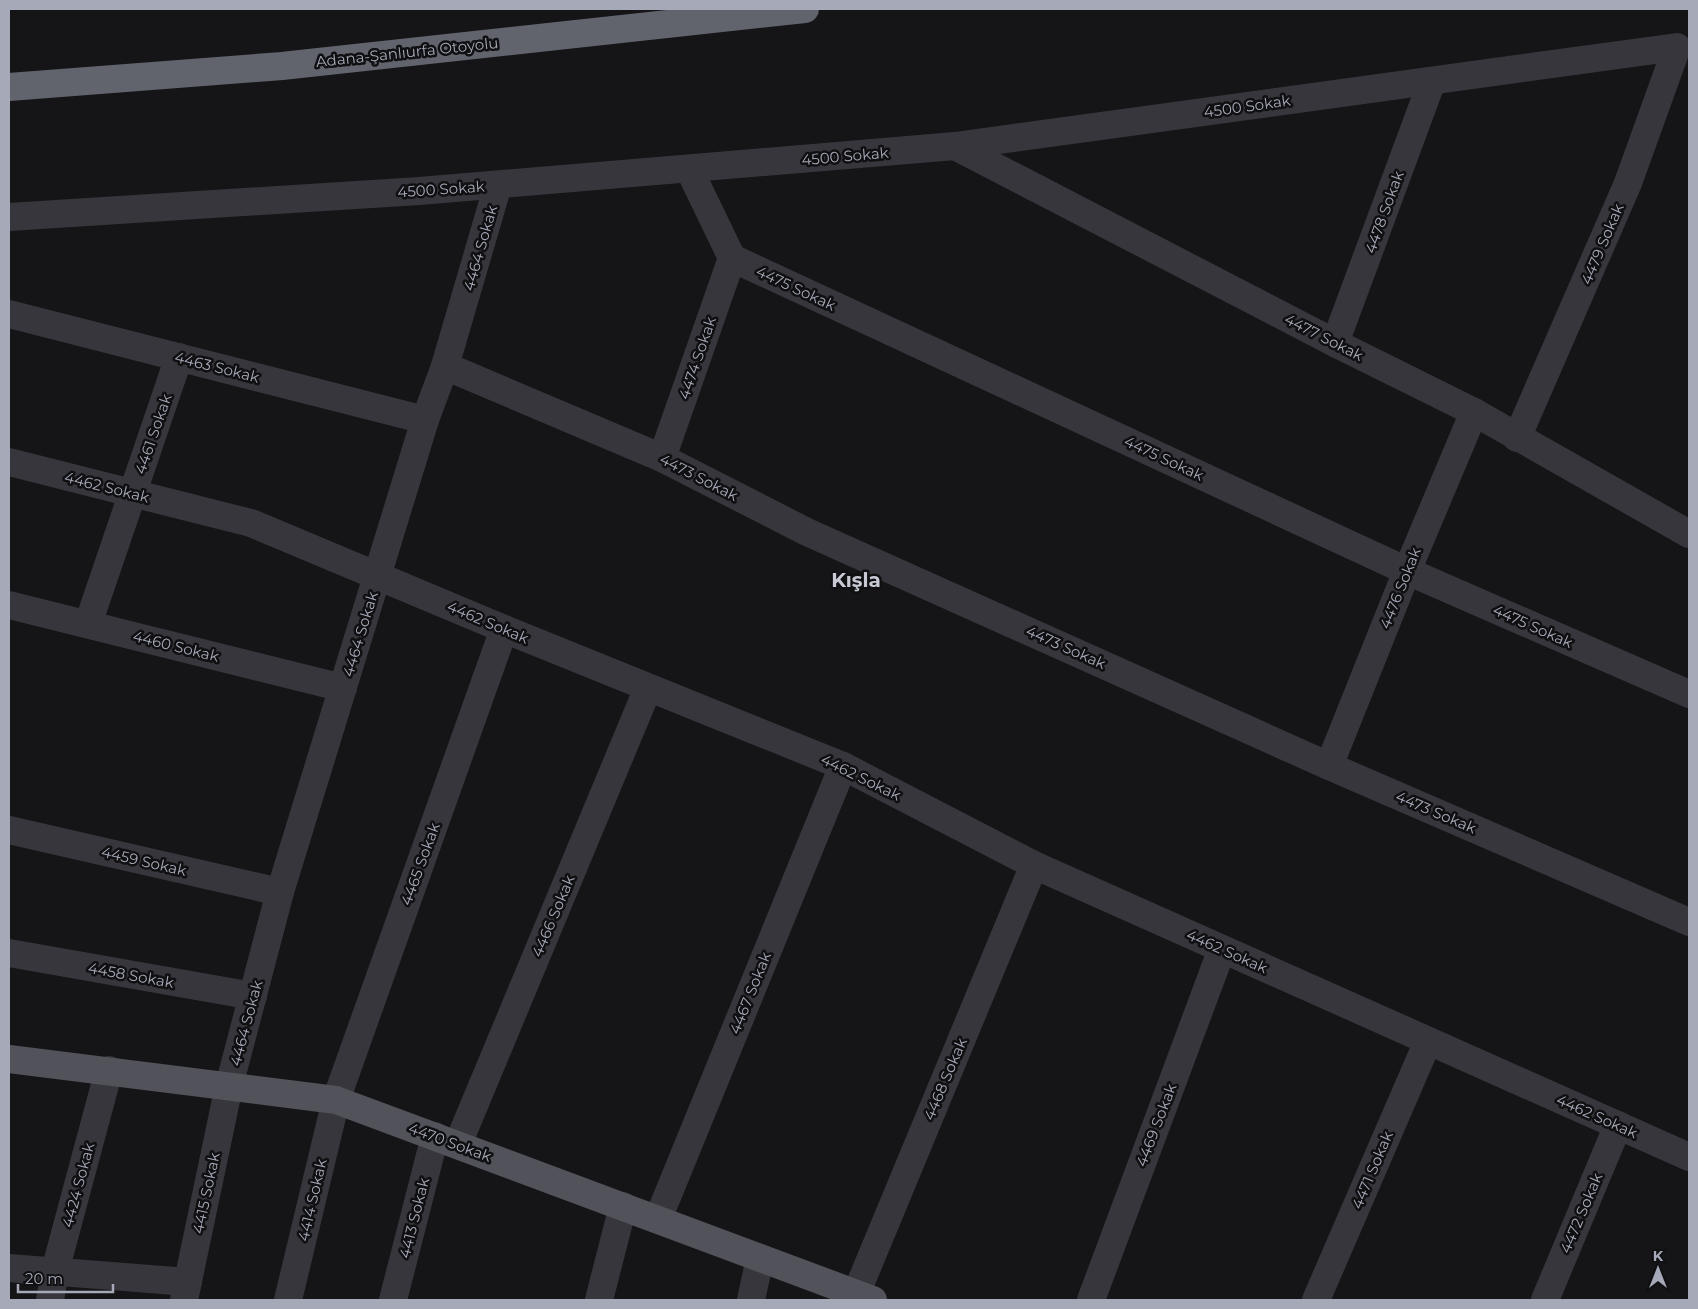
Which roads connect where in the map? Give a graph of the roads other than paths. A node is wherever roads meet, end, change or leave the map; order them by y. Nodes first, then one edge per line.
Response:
1 (805, 9) edge
2 (1676, 47) joint
3 (1432, 81) junction
4 (9, 87) edge
5 (955, 146) junction
6 (688, 169) junction
7 (498, 185) junction
8 (9, 217) edge
9 (732, 258) junction
10 (9, 314) edge
11 (1335, 343) junction
12 (179, 358) junction
13 (445, 366) junction
14 (1474, 412) junction
15 (425, 420) junction
16 (1518, 438) junction
17 (662, 458) junction
18 (9, 462) edge
19 (133, 494) junction
20 (1688, 531) edge
21 (1407, 571) junction
22 (378, 575) junction
23 (9, 605) edge
24 (88, 624) junction
25 (504, 629) junction
26 (343, 688) junction
27 (648, 688) junction
28 (1689, 694) edge
29 (843, 766) junction
30 (1329, 766) junction
31 (9, 830) edge
32 (1034, 865) junction
33 (280, 892) junction
34 (1689, 922) edge
35 (1222, 949) junction
36 (9, 954) edge
37 (253, 996) junction
38 (1428, 1040) junction
39 (9, 1059) edge
40 (109, 1070) junction
41 (229, 1086) junction
42 (336, 1100) junction
43 (1618, 1126) junction
44 (446, 1140) junction
45 (1689, 1157) edge
46 (623, 1206) junction
47 (658, 1219) junction
48 (760, 1258) junction
49 (9, 1268) edge
50 (54, 1271) junction
51 (186, 1291) edge
52 (864, 1297) edge
53 (50, 1300) edge
54 (288, 1300) edge
55 (393, 1300) edge
56 (599, 1300) edge
57 (751, 1300) edge
58 (1091, 1300) edge
59 (1316, 1300) edge
60 (1545, 1300) edge

1 - 4 highway, Adana-Şanlıurfa Otoyolu
2 - 3 street, 4500 Sokak
2 - 16 street, 4479 Sokak
3 - 5 street, 4500 Sokak
3 - 11 street, 4478 Sokak
5 - 6 street, 4500 Sokak
5 - 11 street, 4477 Sokak
6 - 7 street, 4500 Sokak
6 - 9 street
7 - 8 street, 4500 Sokak
7 - 13 street, 4464 Sokak
9 - 17 street, 4474 Sokak
9 - 21 street, 4475 Sokak
10 - 12 street, 4463 Sokak
11 - 14 street, 4477 Sokak
12 - 15 street, 4463 Sokak
12 - 19 street, 4461 Sokak
13 - 15 street, 4464 Sokak
13 - 17 street, 4473 Sokak
14 - 16 street, 4477 Sokak
14 - 21 street, 4476 Sokak
15 - 22 street, 4464 Sokak
16 - 20 street, 4477 Sokak
17 - 30 street, 4473 Sokak
18 - 19 street, 4462 Sokak
19 - 22 street, 4462 Sokak
19 - 24 street, 4461 Sokak
21 - 28 street, 4475 Sokak
21 - 30 street, 4476 Sokak
22 - 25 street, 4462 Sokak
22 - 26 street, 4464 Sokak
23 - 24 street, 4460 Sokak
24 - 26 street, 4460 Sokak
25 - 27 street, 4462 Sokak
25 - 42 street, 4465 Sokak
26 - 33 street, 4464 Sokak
27 - 29 street, 4462 Sokak
27 - 44 street, 4466 Sokak
29 - 32 street, 4462 Sokak
29 - 47 street, 4467 Sokak
30 - 34 street, 4473 Sokak
31 - 33 street, 4459 Sokak
32 - 35 street, 4462 Sokak
32 - 52 street, 4468 Sokak
33 - 37 street, 4464 Sokak
35 - 38 street, 4462 Sokak
35 - 58 street, 4469 Sokak
36 - 37 street, 4458 Sokak
37 - 41 street, 4464 Sokak
38 - 43 street, 4462 Sokak
38 - 59 street, 4471 Sokak
39 - 40 main road, 4470 Sokak
40 - 41 main road, 4470 Sokak
40 - 50 street, 4424 Sokak
41 - 42 main road, 4470 Sokak
41 - 51 street, 4415 Sokak
42 - 44 main road, 4470 Sokak
42 - 54 street, 4414 Sokak
43 - 45 street, 4462 Sokak
43 - 60 street, 4472 Sokak
44 - 46 main road, 4470 Sokak
44 - 55 street, 4413 Sokak
46 - 47 main road, 4470 Sokak
46 - 56 street
47 - 48 main road, 4470 Sokak
48 - 52 main road, 4470 Sokak
48 - 57 street
49 - 50 street
50 - 51 street
50 - 53 street, 4424 Sokak

